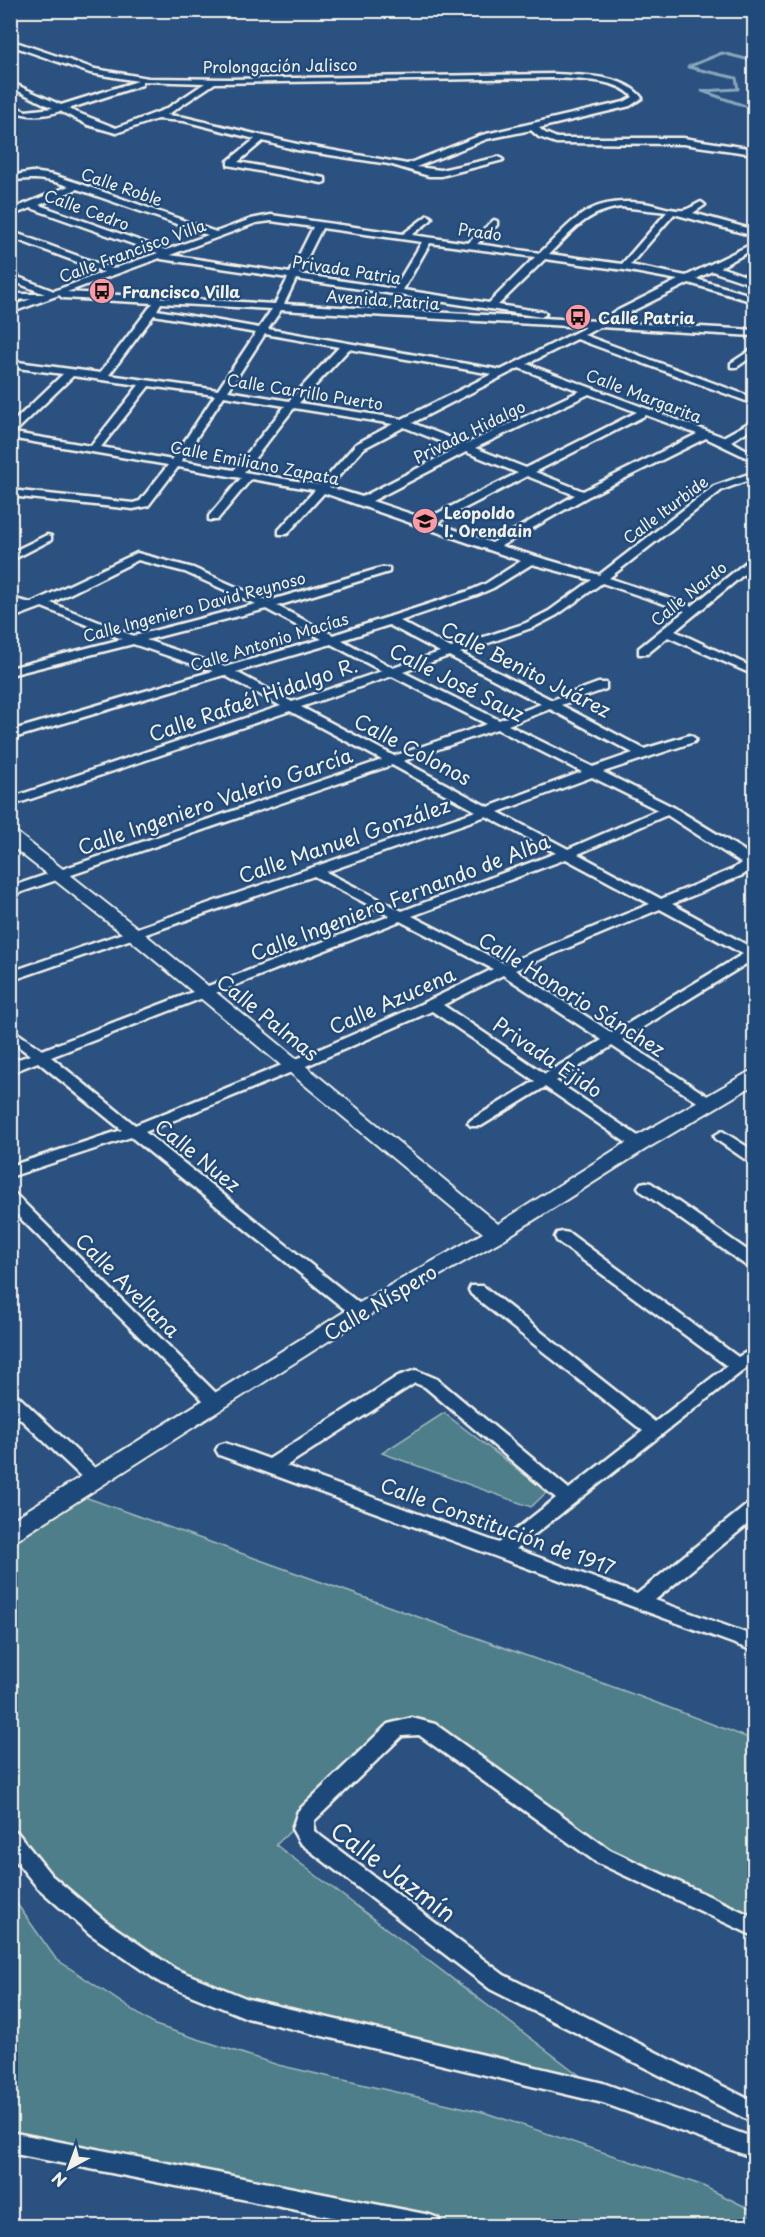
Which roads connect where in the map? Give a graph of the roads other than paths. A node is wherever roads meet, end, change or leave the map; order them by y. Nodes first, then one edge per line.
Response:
1 (10, 42) edge
2 (148, 80) junction
3 (213, 81) junction
4 (10, 84) edge
5 (10, 107) edge
6 (63, 109) junction
7 (169, 111) junction
8 (156, 116) junction
9 (184, 119) junction
10 (532, 127) junction
11 (261, 138) junction
12 (446, 152) junction
13 (754, 152) edge
14 (408, 166) junction
15 (13, 178) edge
16 (322, 180) dead end
17 (78, 186) junction
18 (31, 205) junction
19 (701, 205) dead end
20 (672, 211) junction
21 (10, 213) edge
22 (684, 214) junction
23 (264, 218) joint
24 (428, 218) dead end
25 (494, 223) dead end
26 (319, 224) junction
27 (754, 233) edge
28 (10, 234) edge
29 (217, 235) junction
30 (405, 236) junction
31 (428, 239) junction
32 (471, 245) junction
33 (754, 246) edge
34 (163, 254) junction
35 (542, 256) junction
36 (624, 267) junction
37 (714, 267) junction
38 (114, 273) junction
39 (10, 276) edge
40 (295, 277) junction
41 (690, 280) junction
42 (754, 282) edge
43 (397, 292) junction
44 (54, 294) junction
45 (10, 297) edge
46 (754, 299) edge
47 (160, 300) junction
48 (278, 307) junction
49 (490, 307) junction
50 (10, 310) edge
51 (152, 312) junction
52 (600, 326) junction
53 (260, 331) junction
54 (754, 333) edge
55 (577, 336) junction
56 (346, 346) junction
57 (754, 351) edge
58 (10, 364) edge
59 (520, 365) junction
60 (734, 365) dead end
61 (71, 372) junction
62 (504, 373) junction
63 (103, 376) junction
64 (146, 383) junction
65 (589, 390) junction
66 (221, 393) junction
67 (754, 401) edge
68 (292, 404) junction
69 (645, 412) junction
70 (401, 422) junction
71 (754, 423) edge
72 (10, 434) edge
73 (704, 435) junction
74 (724, 441) junction
75 (466, 448) junction
76 (94, 449) junction
77 (754, 458) edge
78 (175, 463) junction
79 (526, 471) junction
80 (243, 474) junction
81 (754, 475) edge
82 (320, 488) junction
83 (10, 494) edge
84 (583, 495) junction
85 (363, 501) junction
86 (213, 518) dead end
87 (426, 523) junction
88 (283, 532) dead end
89 (47, 538) dead end
90 (492, 547) junction
91 (10, 558) edge
92 (530, 560) junction
93 (754, 561) edge
94 (385, 570) dead end
95 (602, 579) junction
96 (10, 601) edge
97 (267, 604) junction
98 (37, 605) junction
99 (693, 610) junction
100 (10, 616) edge
101 (391, 621) junction
102 (665, 631) junction
103 (334, 639) junction
104 (134, 640) junction
105 (643, 651) dead end
106 (452, 652) junction
107 (391, 671) junction
108 (10, 672) edge
109 (227, 672) junction
110 (754, 672) edge
111 (602, 686) dead end
112 (552, 704) junction
113 (291, 706) junction
114 (497, 725) junction
115 (10, 735) edge
116 (690, 739) dead end
117 (643, 753) junction
118 (392, 760) junction
119 (591, 772) junction
120 (10, 802) edge
121 (668, 810) junction
122 (488, 812) junction
123 (10, 836) edge
124 (567, 854) junction
125 (749, 863) joint
126 (314, 871) junction
127 (59, 876) junction
128 (10, 892) edge
129 (661, 903) junction
130 (401, 916) junction
131 (134, 934) junction
132 (754, 954) edge
133 (504, 969) junction
134 (10, 977) edge
135 (203, 993) junction
136 (433, 1005) junction
137 (10, 1032) edge
138 (610, 1040) junction
139 (40, 1057) junction
140 (294, 1066) junction
141 (10, 1068) edge
142 (754, 1077) edge
143 (545, 1080) junction
144 (710, 1104) junction
145 (476, 1123) dead end
146 (134, 1131) junction
147 (722, 1136) dead end
148 (639, 1144) junction
149 (754, 1158) edge
150 (10, 1172) edge
151 (646, 1187) dead end
152 (10, 1197) edge
153 (497, 1234) junction
154 (563, 1237) dead end
155 (754, 1263) edge
156 (477, 1290) dead end
157 (359, 1312) junction
158 (754, 1354) edge
159 (738, 1366) junction
160 (10, 1398) edge
161 (216, 1403) junction
162 (656, 1431) junction
163 (225, 1450) dead end
164 (271, 1467) junction
165 (94, 1478) junction
166 (568, 1498) junction
167 (754, 1509) edge
168 (10, 1533) edge
169 (501, 1551) junction
170 (640, 1602) junction
171 (754, 1644) edge
172 (10, 1838) edge
173 (754, 1927) edge
174 (754, 2113) edge
175 (10, 2142) edge
176 (754, 2148) edge
177 (430, 2226) edge

1 - 2 street, Prolongación Jalisco
2 - 3 street, Prolongación Jalisco
2 - 6 street
3 - 7 street
3 - 10 street, Prolongación Jalisco
4 - 6 street
5 - 6 street
6 - 8 street
7 - 8 street
7 - 9 street
8 - 9 street
9 - 11 street
10 - 12 street
10 - 13 street
11 - 14 street
11 - 16 street
12 - 14 street
12 - 14 street
15 - 17 street, Calle Roble
17 - 18 street
17 - 29 street, Calle Roble
18 - 21 street
18 - 34 street, Calle Cedro
19 - 22 street
20 - 22 street
20 - 35 street
20 - 36 street
22 - 27 street
23 - 26 street, Prado
23 - 29 street, Calle Francisco Villa
24 - 30 street
25 - 32 street
26 - 30 street, Prado
26 - 40 street
28 - 38 street
29 - 34 street, Calle Francisco Villa
30 - 31 street, Prado
31 - 32 street, Prado
31 - 43 street
32 - 35 street, Prado
33 - 37 street
34 - 38 street, Calle Francisco Villa
34 - 40 street, Privada Patria
35 - 36 street, Prado
35 - 49 street
36 - 41 street, Prado
37 - 41 street
37 - 42 street
38 - 44 street, Calle Francisco Villa
39 - 44 street
40 - 43 street, Privada Patria
40 - 48 street
41 - 46 street, Prado
41 - 52 street
43 - 49 street, Privada Patria
44 - 45 street, Avenida Patria
44 - 47 street, Avenida Patria
44 - 50 street, Calle Francisco Villa
47 - 48 street, Avenida Patria
47 - 51 street
48 - 52 street, Avenida Patria
48 - 53 street
49 - 52 street, Privada Patria
51 - 53 street
51 - 63 street
52 - 54 street, Avenida Patria
52 - 55 street
53 - 56 street
53 - 66 street
55 - 59 street
55 - 67 street
56 - 62 street
56 - 68 street
57 - 60 street
58 - 61 street, Calle Carrillo Puerto
59 - 62 street
59 - 65 street, Calle Margarita
61 - 63 street, Calle Carrillo Puerto
61 - 72 street
62 - 70 street
63 - 64 street, Calle Carrillo Puerto
64 - 66 street, Calle Carrillo Puerto
64 - 76 street
65 - 69 street, Calle Margarita
65 - 75 street, Privada Hidalgo
66 - 68 street, Calle Carrillo Puerto
66 - 78 street
68 - 70 street, Calle Carrillo Puerto
68 - 80 street
69 - 73 street, Calle Margarita
69 - 79 street
70 - 75 street, Calle Carrillo Puerto
70 - 82 street
71 - 74 street
72 - 76 street, Calle Emiliano Zapata
73 - 74 street, Calle Margarita
73 - 84 street
74 - 77 street, Calle Margarita
75 - 79 street, Calle Carrillo Puerto
75 - 85 street, Privada Hidalgo
76 - 78 street, Calle Emiliano Zapata
78 - 80 street, Calle Emiliano Zapata
78 - 83 street
79 - 84 street, Calle Carrillo Puerto
79 - 87 street
80 - 82 street, Calle Emiliano Zapata
80 - 86 street
81 - 95 street, Calle Iturbide
82 - 85 street, Calle Emiliano Zapata
82 - 88 street
84 - 90 street
85 - 87 street, Calle Emiliano Zapata
87 - 90 street, Calle Emiliano Zapata
89 - 91 street
90 - 92 street, Calle Emiliano Zapata
92 - 95 street, Calle Emiliano Zapata
92 - 101 street, Calle Antonio Macías
93 - 99 street, Calle Nardo
94 - 97 street, Calle Ingeniero David Reynoso
95 - 99 street, Calle Emiliano Zapata
95 - 106 street, Calle Rafaél Hidalgo R.
96 - 98 street, Calle Colonos
97 - 98 street, Calle José Sauz
97 - 103 street, Calle José Sauz
97 - 104 street, Calle Ingeniero David Reynoso
98 - 100 street
98 - 104 street, Calle Colonos
99 - 102 street, Calle Nardo
101 - 103 street, Calle Antonio Macías
101 - 106 street, Calle Benito Juárez
102 - 105 street, Calle Nardo
102 - 110 street
103 - 107 street, Calle José Sauz
103 - 109 street, Calle Antonio Macías
104 - 108 street, Calle Ingeniero David Reynoso
104 - 109 street, Calle Colonos
106 - 107 street, Calle Rafaél Hidalgo R.
106 - 112 street, Calle Benito Juárez
107 - 113 street, Calle Rafaél Hidalgo R.
107 - 114 street, Calle José Sauz
109 - 113 street, Calle Colonos
109 - 115 street, Calle Antonio Macías
111 - 112 street, Calle Ingeniero Valerio García
112 - 114 street, Calle Ingeniero Valerio García
112 - 117 street, Calle Benito Juárez
113 - 118 street, Calle Colonos
113 - 120 street, Calle Rafaél Hidalgo R.
114 - 118 street, Calle Ingeniero Valerio García
114 - 119 street, Calle José Sauz
116 - 117 street, Calle Manuel González
117 - 119 street, Calle Manuel González
118 - 122 street, Calle Colonos
118 - 127 street, Calle Ingeniero Valerio García
119 - 121 street, Calle José Sauz
119 - 122 street, Calle Manuel González
121 - 124 street, Calle Ingeniero Fernando de Alba
121 - 125 street, Calle José Sauz
122 - 124 street, Calle Colonos
122 - 126 street, Calle Manuel González
123 - 127 street, Calle Palmas
124 - 129 street, Calle Colonos
124 - 130 street, Calle Ingeniero Fernando de Alba
125 - 129 street, Calle Azucena
126 - 130 street, Calle Honorio Sánchez
126 - 131 street, Calle Manuel González
127 - 128 street, Calle Ingeniero Valerio García
127 - 131 street, Calle Palmas
129 - 132 street, Calle Colonos
129 - 133 street, Calle Azucena
130 - 133 street, Calle Honorio Sánchez
130 - 135 street, Calle Ingeniero Fernando de Alba
131 - 134 street, Calle Manuel González
131 - 135 street, Calle Palmas
132 - 138 street
133 - 136 street, Calle Azucena
133 - 138 street, Calle Honorio Sánchez
135 - 139 street, Calle Ingeniero Fernando de Alba
135 - 140 street, Calle Palmas
136 - 140 street, Calle Azucena
136 - 143 street, Privada Ejido
137 - 139 street, Calle Nuez
138 - 143 street
138 - 144 street, Calle Honorio Sánchez
139 - 141 street, Calle Ingeniero Fernando de Alba
139 - 146 street, Calle Nuez
140 - 146 street, Calle Azucena
140 - 153 street, Calle Palmas
142 - 144 street, Calle Níspero
143 - 145 street
143 - 148 street, Privada Ejido
144 - 148 street, Calle Níspero
146 - 150 street, Calle Azucena
146 - 157 street, Calle Nuez
147 - 149 street
148 - 153 street, Calle Níspero
151 - 155 street
152 - 161 street, Calle Avellana
153 - 157 street, Calle Níspero
154 - 159 street
156 - 162 street
157 - 161 street, Calle Níspero
158 - 159 street
159 - 162 street
160 - 165 street
161 - 165 street, Calle Níspero
162 - 166 street
163 - 164 street, Calle Constitución de 1917
164 - 166 street
164 - 169 street, Calle Constitución de 1917
165 - 168 street, Calle Níspero
166 - 169 street
167 - 170 street
169 - 170 street, Calle Constitución de 1917
170 - 171 street, Calle Constitución de 1917
172 - 176 street
173 - 174 street, Calle Jazmín
175 - 177 street

